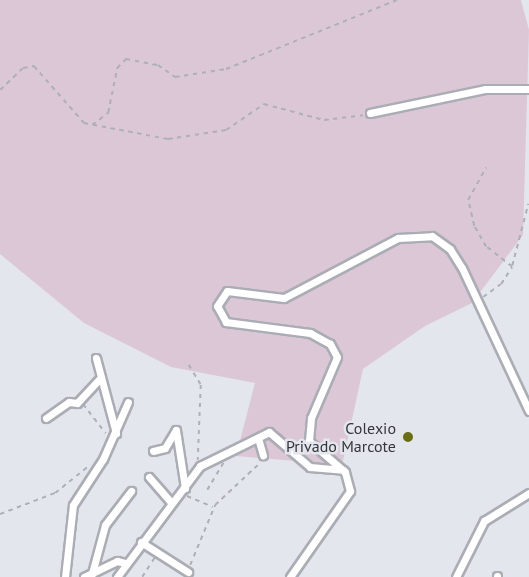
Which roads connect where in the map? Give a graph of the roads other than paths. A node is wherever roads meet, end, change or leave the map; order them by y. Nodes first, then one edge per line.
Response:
1 (529, 89) edge
2 (370, 113) road end
3 (96, 358) dead end
4 (101, 377) junction
5 (128, 402) dead end
6 (529, 411) edge
7 (46, 418) dead end
8 (115, 436) junction
9 (258, 438) junction
10 (153, 451) dead end
11 (263, 455) road end
12 (343, 470) junction
13 (149, 477) dead end
14 (182, 490) junction
15 (131, 491) dead end
16 (529, 493) edge
17 (171, 502) junction
18 (141, 542) junction
19 (125, 563) junction
20 (188, 572) road end
21 (88, 576) edge
22 (65, 577) edge
23 (117, 577) edge
24 (290, 577) edge
25 (456, 577) edge

1 - 2 street
3 - 4 street
4 - 7 street
4 - 8 street
5 - 8 street
6 - 12 street
8 - 22 street
9 - 11 street
9 - 12 street
9 - 14 street
10 - 14 street
12 - 24 street
13 - 17 street
14 - 17 street
15 - 21 street
16 - 25 street
17 - 18 street
18 - 19 street
18 - 20 street
19 - 21 street
19 - 23 street

